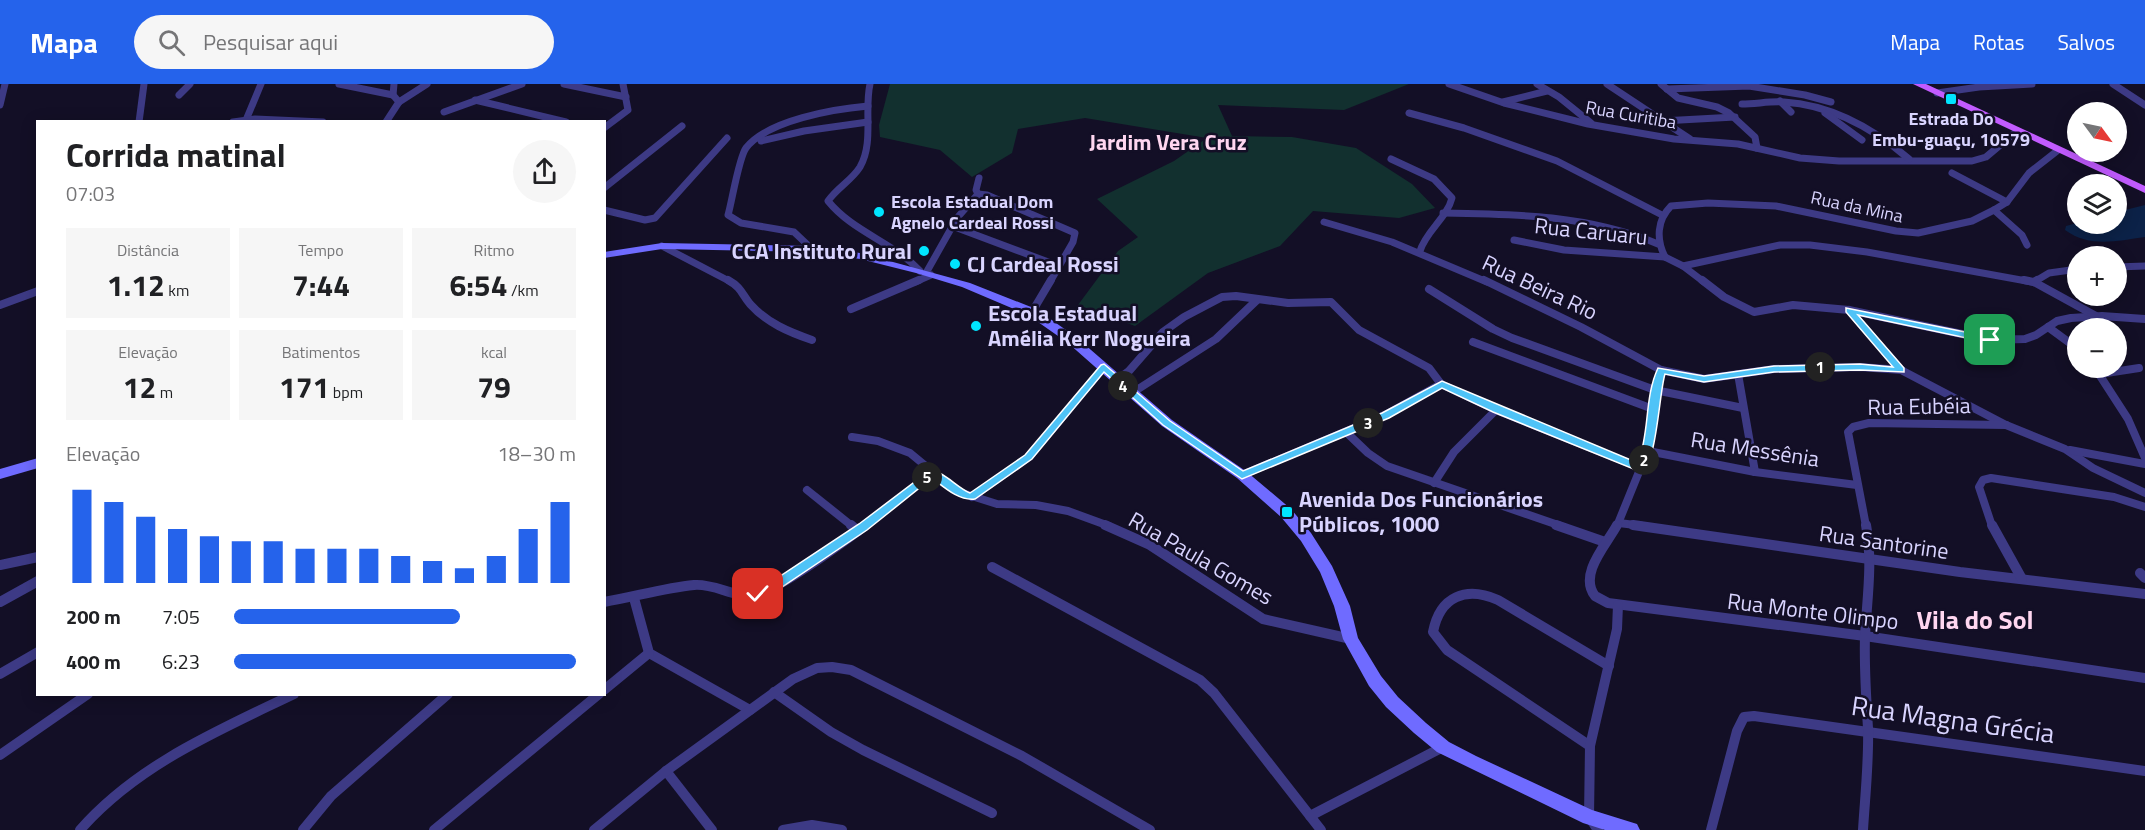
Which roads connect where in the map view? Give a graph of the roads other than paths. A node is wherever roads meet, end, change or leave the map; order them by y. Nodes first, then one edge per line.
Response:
1 (5, 84) edge
2 (144, 84) edge
3 (190, 84) edge
4 (261, 84) edge
5 (339, 84) edge
6 (394, 84) edge
7 (427, 84) edge
8 (522, 84) edge
9 (564, 84) edge
10 (623, 84) edge
11 (870, 84) edge
12 (1449, 84) edge
13 (1471, 84) edge
14 (1537, 84) edge
15 (1606, 84) edge
16 (1918, 84) edge
17 (2032, 84) edge
18 (2113, 84) edge
19 (1664, 86) edge
20 (1979, 86) edge
21 (1460, 88) junction
22 (1547, 91) junction
23 (1937, 93) junction
24 (1, 94) edge
25 (179, 95) dead end
26 (393, 95) junction
27 (626, 97) junction
28 (475, 100) junction
29 (1780, 101) junction
30 (399, 102) junction
31 (1831, 102) dead end
32 (1501, 103) junction
33 (0, 105) edge
34 (1742, 105) dead end
35 (2145, 105) edge
36 (868, 106) junction
37 (1818, 108) junction
38 (444, 112) dead end
39 (1791, 112) dead end
40 (1409, 113) dead end
41 (1735, 117) junction
42 (140, 120) edge
43 (246, 120) edge
44 (387, 120) edge
45 (558, 120) edge
46 (1662, 121) junction
47 (868, 122) junction
48 (1593, 124) junction
49 (606, 126) edge
50 (682, 126) dead end
51 (2017, 131) junction
52 (727, 138) dead end
53 (1692, 140) junction
54 (1862, 140) dead end
55 (749, 144) junction
56 (1757, 148) junction
57 (2057, 151) junction
58 (1391, 159) dead end
59 (1909, 159) junction
60 (1952, 173) dead end
61 (979, 178) dead end
62 (606, 186) edge
63 (2145, 190) edge
64 (978, 194) junction
65 (2007, 202) junction
66 (606, 210) edge
67 (1994, 210) junction
68 (1443, 213) junction
69 (1662, 215) junction
70 (1324, 222) dead end
71 (952, 226) junction
72 (1514, 240) dead end
73 (1658, 244) junction
74 (2027, 245) dead end
75 (662, 246) junction
76 (812, 249) junction
77 (1420, 251) junction
78 (606, 255) edge
79 (1665, 257) junction
80 (1059, 266) junction
81 (1683, 266) junction
82 (2145, 266) edge
83 (2127, 267) edge
84 (2067, 271) edge
85 (925, 273) junction
86 (2034, 282) junction
87 (1429, 289) dead end
88 (36, 292) edge
89 (1257, 300) junction
90 (0, 305) edge
91 (851, 309) dead end
92 (1849, 310) junction
93 (1032, 312) junction
94 (2096, 315) junction
95 (2145, 319) edge
96 (2048, 327) junction
97 (812, 340) dead end
98 (1473, 342) dead end
99 (2067, 342) edge
100 (1104, 367) junction
101 (2139, 368) dead end
102 (2127, 369) edge
103 (1661, 370) junction
104 (1901, 370) junction
105 (1738, 374) junction
106 (2101, 378) edge
107 (1117, 380) junction
108 (1442, 384) junction
109 (1655, 390) junction
110 (1132, 393) junction
111 (1743, 408) junction
112 (1653, 409) junction
113 (1496, 410) junction
114 (2006, 425) junction
115 (1346, 432) junction
116 (852, 437) dead end
117 (2065, 450) junction
118 (1648, 451) junction
119 (2145, 458) edge
120 (36, 464) edge
121 (2145, 464) edge
122 (1641, 468) junction
123 (1755, 472) junction
124 (932, 473) junction
125 (0, 474) edge
126 (1242, 475) junction
127 (1434, 483) junction
128 (1857, 485) junction
129 (807, 490) dead end
130 (2145, 493) edge
131 (972, 497) junction
132 (2145, 507) edge
133 (1619, 523) junction
134 (858, 531) junction
135 (1605, 542) junction
136 (36, 557) edge
137 (1869, 560) junction
138 (0, 566) edge
139 (992, 567) dead end
140 (2022, 579) junction
141 (36, 583) edge
142 (2145, 594) edge
143 (634, 598) junction
144 (0, 602) edge
145 (606, 602) edge
146 (1618, 605) junction
147 (1865, 636) junction
148 (1351, 639) junction
149 (36, 653) edge
150 (649, 653) junction
151 (1609, 666) junction
152 (0, 674) edge
153 (2145, 678) edge
154 (606, 688) edge
155 (774, 692) junction
156 (85, 696) edge
157 (290, 696) edge
158 (446, 696) edge
159 (597, 696) edge
160 (750, 710) junction
161 (1868, 730) junction
162 (1590, 746) junction
163 (1443, 747) junction
164 (0, 755) edge
165 (666, 771) junction
166 (2145, 771) edge
167 (992, 813) dead end
168 (1310, 816) junction
169 (1594, 823) edge
170 (80, 830) edge
171 (303, 830) edge
172 (434, 830) edge
173 (594, 830) edge
174 (712, 830) edge
175 (783, 830) edge
176 (842, 830) edge
177 (1149, 830) edge
178 (1321, 830) edge
179 (1631, 830) edge
180 (1711, 830) edge
181 (1863, 830) edge

1 - 24 street
2 - 42 street
3 - 25 street
4 - 43 street
5 - 26 street
6 - 26 street
7 - 30 street
8 - 28 street
9 - 27 street
10 - 27 street
11 - 36 street
12 - 21 street, Rua Curitiba
13 - 21 street
14 - 22 street
15 - 46 street, Rua Curitiba
16 - 23 main road
17 - 20 street
18 - 35 street
19 - 31 street
19 - 41 street
20 - 23 street
21 - 32 street, Rua Curitiba
22 - 32 street
22 - 48 street
23 - 51 main road
24 - 33 street
26 - 30 street
27 - 49 street
28 - 38 street
28 - 45 street
29 - 34 street
29 - 37 street
29 - 39 street
30 - 44 street
32 - 48 street, Rua Curitiba
36 - 47 street
36 - 55 street
37 - 54 street
37 - 59 street
40 - 69 street
41 - 46 street
41 - 56 street
46 - 53 street, Rua Curitiba
47 - 55 street
47 - 85 street
48 - 53 street, Rua Curitiba
50 - 62 street
51 - 57 main road
51 - 59 street
52 - 66 street
53 - 56 street
55 - 76 street
56 - 59 street
57 - 63 main road
57 - 65 street, Rua da Mina
58 - 68 street
60 - 65 street
61 - 64 street
64 - 71 street
64 - 80 street
65 - 67 street, Rua da Mina
67 - 69 street, Rua da Mina
67 - 74 street
68 - 73 street
68 - 77 street
69 - 73 street
70 - 77 street, Rua Beira Rio
71 - 80 street
71 - 85 street
72 - 79 street, Rua Caruaru
73 - 79 street
75 - 76 street
75 - 78 street
75 - 97 street
76 - 85 street
77 - 103 street, Rua Beira Rio
79 - 81 street
80 - 93 street
81 - 86 street
81 - 92 street
82 - 83 street
84 - 86 street
85 - 91 street
85 - 93 street
86 - 94 street
87 - 109 street
88 - 90 street
89 - 107 street
89 - 108 street
89 - 110 street
92 - 96 street
92 - 104 street
93 - 100 street
94 - 95 street
94 - 96 street
96 - 99 street
98 - 112 street
100 - 107 street
100 - 131 street
101 - 102 street
103 - 105 street, Rua Beira Rio
103 - 109 street
104 - 105 street, Rua Beira Rio
104 - 114 street
105 - 111 street
106 - 119 street
107 - 110 street
108 - 113 street
108 - 115 street
109 - 111 street
109 - 112 street
110 - 126 street
111 - 123 street
112 - 118 street
113 - 122 street
113 - 127 street
114 - 117 street
114 - 128 street, Rua Eubéia
115 - 126 street
115 - 127 street
116 - 124 street, Rua Paula Gomes
117 - 121 street
117 - 130 street
118 - 122 street
118 - 123 street, Rua Messênia
120 - 125 street
122 - 133 street
123 - 128 street, Rua Messênia
124 - 131 street, Rua Paula Gomes
124 - 134 street
126 - 148 street
127 - 135 street
128 - 137 street, Rua Eubéia
129 - 134 street
131 - 148 street, Rua Paula Gomes
132 - 140 street
133 - 135 street
133 - 137 street, Rua Santorine
134 - 143 street
135 - 146 street, Rua Monte Olimpo
136 - 138 street
137 - 140 street, Rua Santorine
137 - 147 street, Rua Eubéia
139 - 168 street
140 - 142 street, Rua Santorine
141 - 144 street
143 - 145 street
143 - 150 street
146 - 147 street, Rua Monte Olimpo
146 - 151 street
147 - 153 street, Rua Monte Olimpo
147 - 161 street, Rua Eubéia
148 - 163 street
149 - 152 street
150 - 154 street
150 - 160 street
151 - 162 street
151 - 162 street
155 - 160 street
155 - 167 street
155 - 177 street
156 - 164 street
157 - 170 street
158 - 171 street
159 - 172 street
160 - 165 street
161 - 166 street, Rua Magna Grécia
161 - 180 street, Rua Magna Grécia
161 - 181 street, Rua Eubéia
162 - 169 street
163 - 168 street
163 - 169 street
165 - 173 street
165 - 174 street
168 - 178 street
169 - 179 street
175 - 176 street

